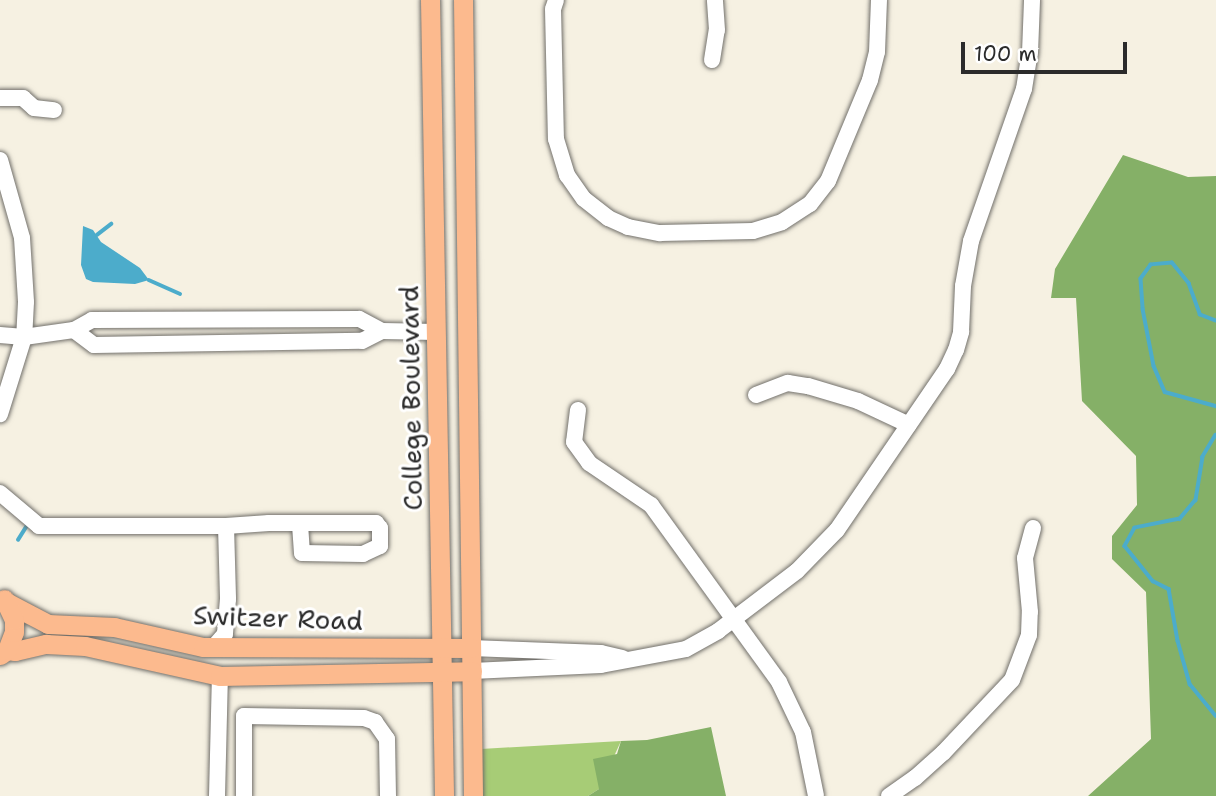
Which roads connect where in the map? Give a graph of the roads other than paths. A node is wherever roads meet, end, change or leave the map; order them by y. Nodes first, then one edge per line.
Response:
1 (430, 0) edge
2 (463, 0) edge
3 (556, 0) edge
4 (715, 0) edge
5 (879, 0) edge
6 (1032, 0) edge
7 (712, 60) dead end
8 (0, 97) edge
9 (54, 110) dead end
10 (0, 160) edge
11 (235, 321) junction
12 (74, 330) junction
13 (382, 331) junction
14 (436, 332) junction
15 (0, 335) edge
16 (24, 337) junction
17 (236, 342) junction
18 (756, 395) dead end
19 (578, 410) dead end
20 (0, 414) edge
21 (909, 425) junction
22 (0, 493) edge
23 (300, 523) junction
24 (226, 526) junction
25 (1033, 528) dead end
26 (3, 596) edge
27 (733, 620) junction
28 (213, 648) junction
29 (442, 648) junction
30 (471, 648) junction
31 (543, 651) junction
32 (3, 652) edge
33 (625, 659) junction
34 (543, 668) junction
35 (471, 671) junction
36 (442, 672) junction
37 (215, 675) junction
38 (217, 796) edge
39 (244, 796) edge
40 (388, 796) edge
41 (444, 796) edge
42 (473, 796) edge
43 (816, 796) edge
44 (888, 796) edge

1 - 14 main road, College Boulevard
2 - 30 main road
3 - 5 street
4 - 7 street
6 - 21 street
8 - 9 street
10 - 16 street
11 - 12 street
11 - 13 street
11 - 17 street
12 - 16 street
12 - 17 street
13 - 14 street
13 - 17 street
14 - 29 main road, College Boulevard
15 - 16 street
16 - 20 street
18 - 21 street
19 - 27 street
21 - 27 street
22 - 24 street
23 - 23 street
23 - 24 street
24 - 28 street
25 - 44 street
26 - 28 main road, Switzer Road
26 - 32 main road
27 - 33 street
27 - 43 street
28 - 29 main road, Switzer Road
28 - 37 main road
29 - 30 main road, Switzer Road
29 - 36 main road, College Boulevard
30 - 31 street
30 - 35 main road
31 - 33 street
31 - 34 street
32 - 37 main road, Switzer Road
33 - 34 street
34 - 35 street
35 - 36 main road, Switzer Road
35 - 42 main road
36 - 37 main road, Switzer Road
36 - 41 main road, College Boulevard
37 - 38 street
39 - 40 street

